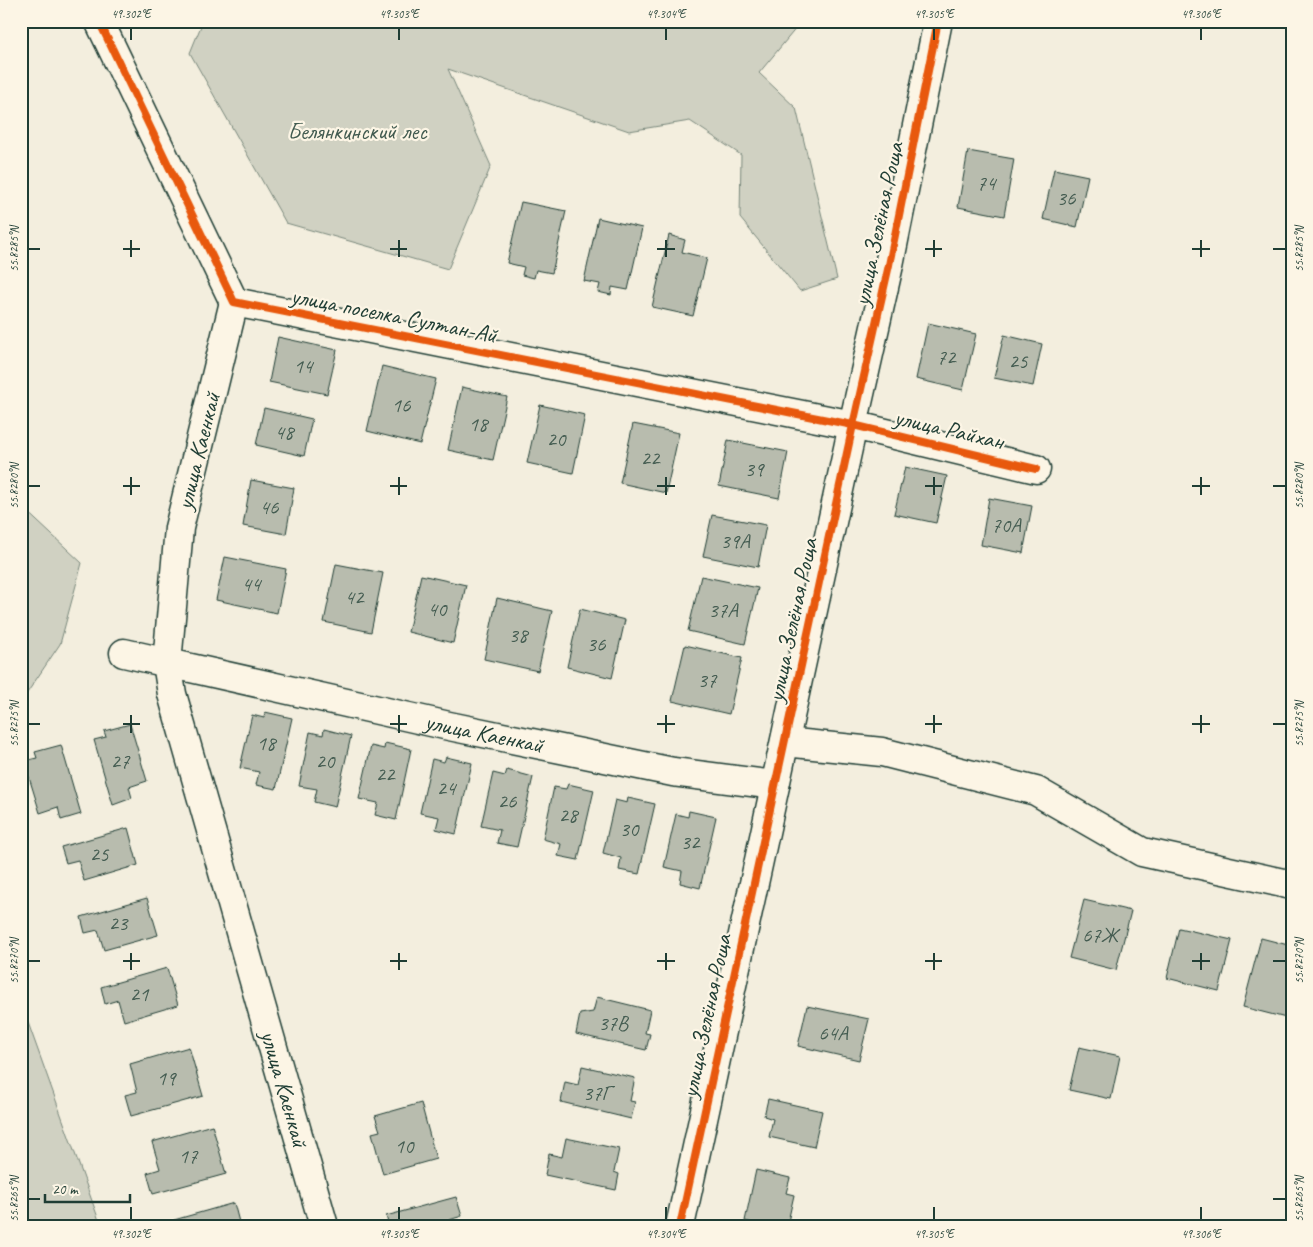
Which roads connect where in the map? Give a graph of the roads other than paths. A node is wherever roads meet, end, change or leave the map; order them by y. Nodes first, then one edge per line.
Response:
1 (99, 21) edge
2 (937, 22) edge
3 (234, 302) junction
4 (853, 426) junction
5 (1036, 469) dead end
6 (124, 652) dead end
7 (167, 662) junction
8 (785, 742) junction
9 (775, 785) junction
10 (1292, 885) edge
11 (324, 1226) edge
12 (680, 1226) edge

1 - 3 street
2 - 4 street, улица Зелёная Роща
3 - 4 street, улица поселка Султан-Ай
3 - 7 street, улица Каенкай
4 - 5 street, улица Райхан
4 - 8 street, улица Зелёная Роща
6 - 7 street, улица Каенкай
7 - 9 street, улица Каенкай
7 - 11 street, улица Каенкай
8 - 9 street, улица Зелёная Роща
8 - 10 street
9 - 12 street, улица Зелёная Роща

